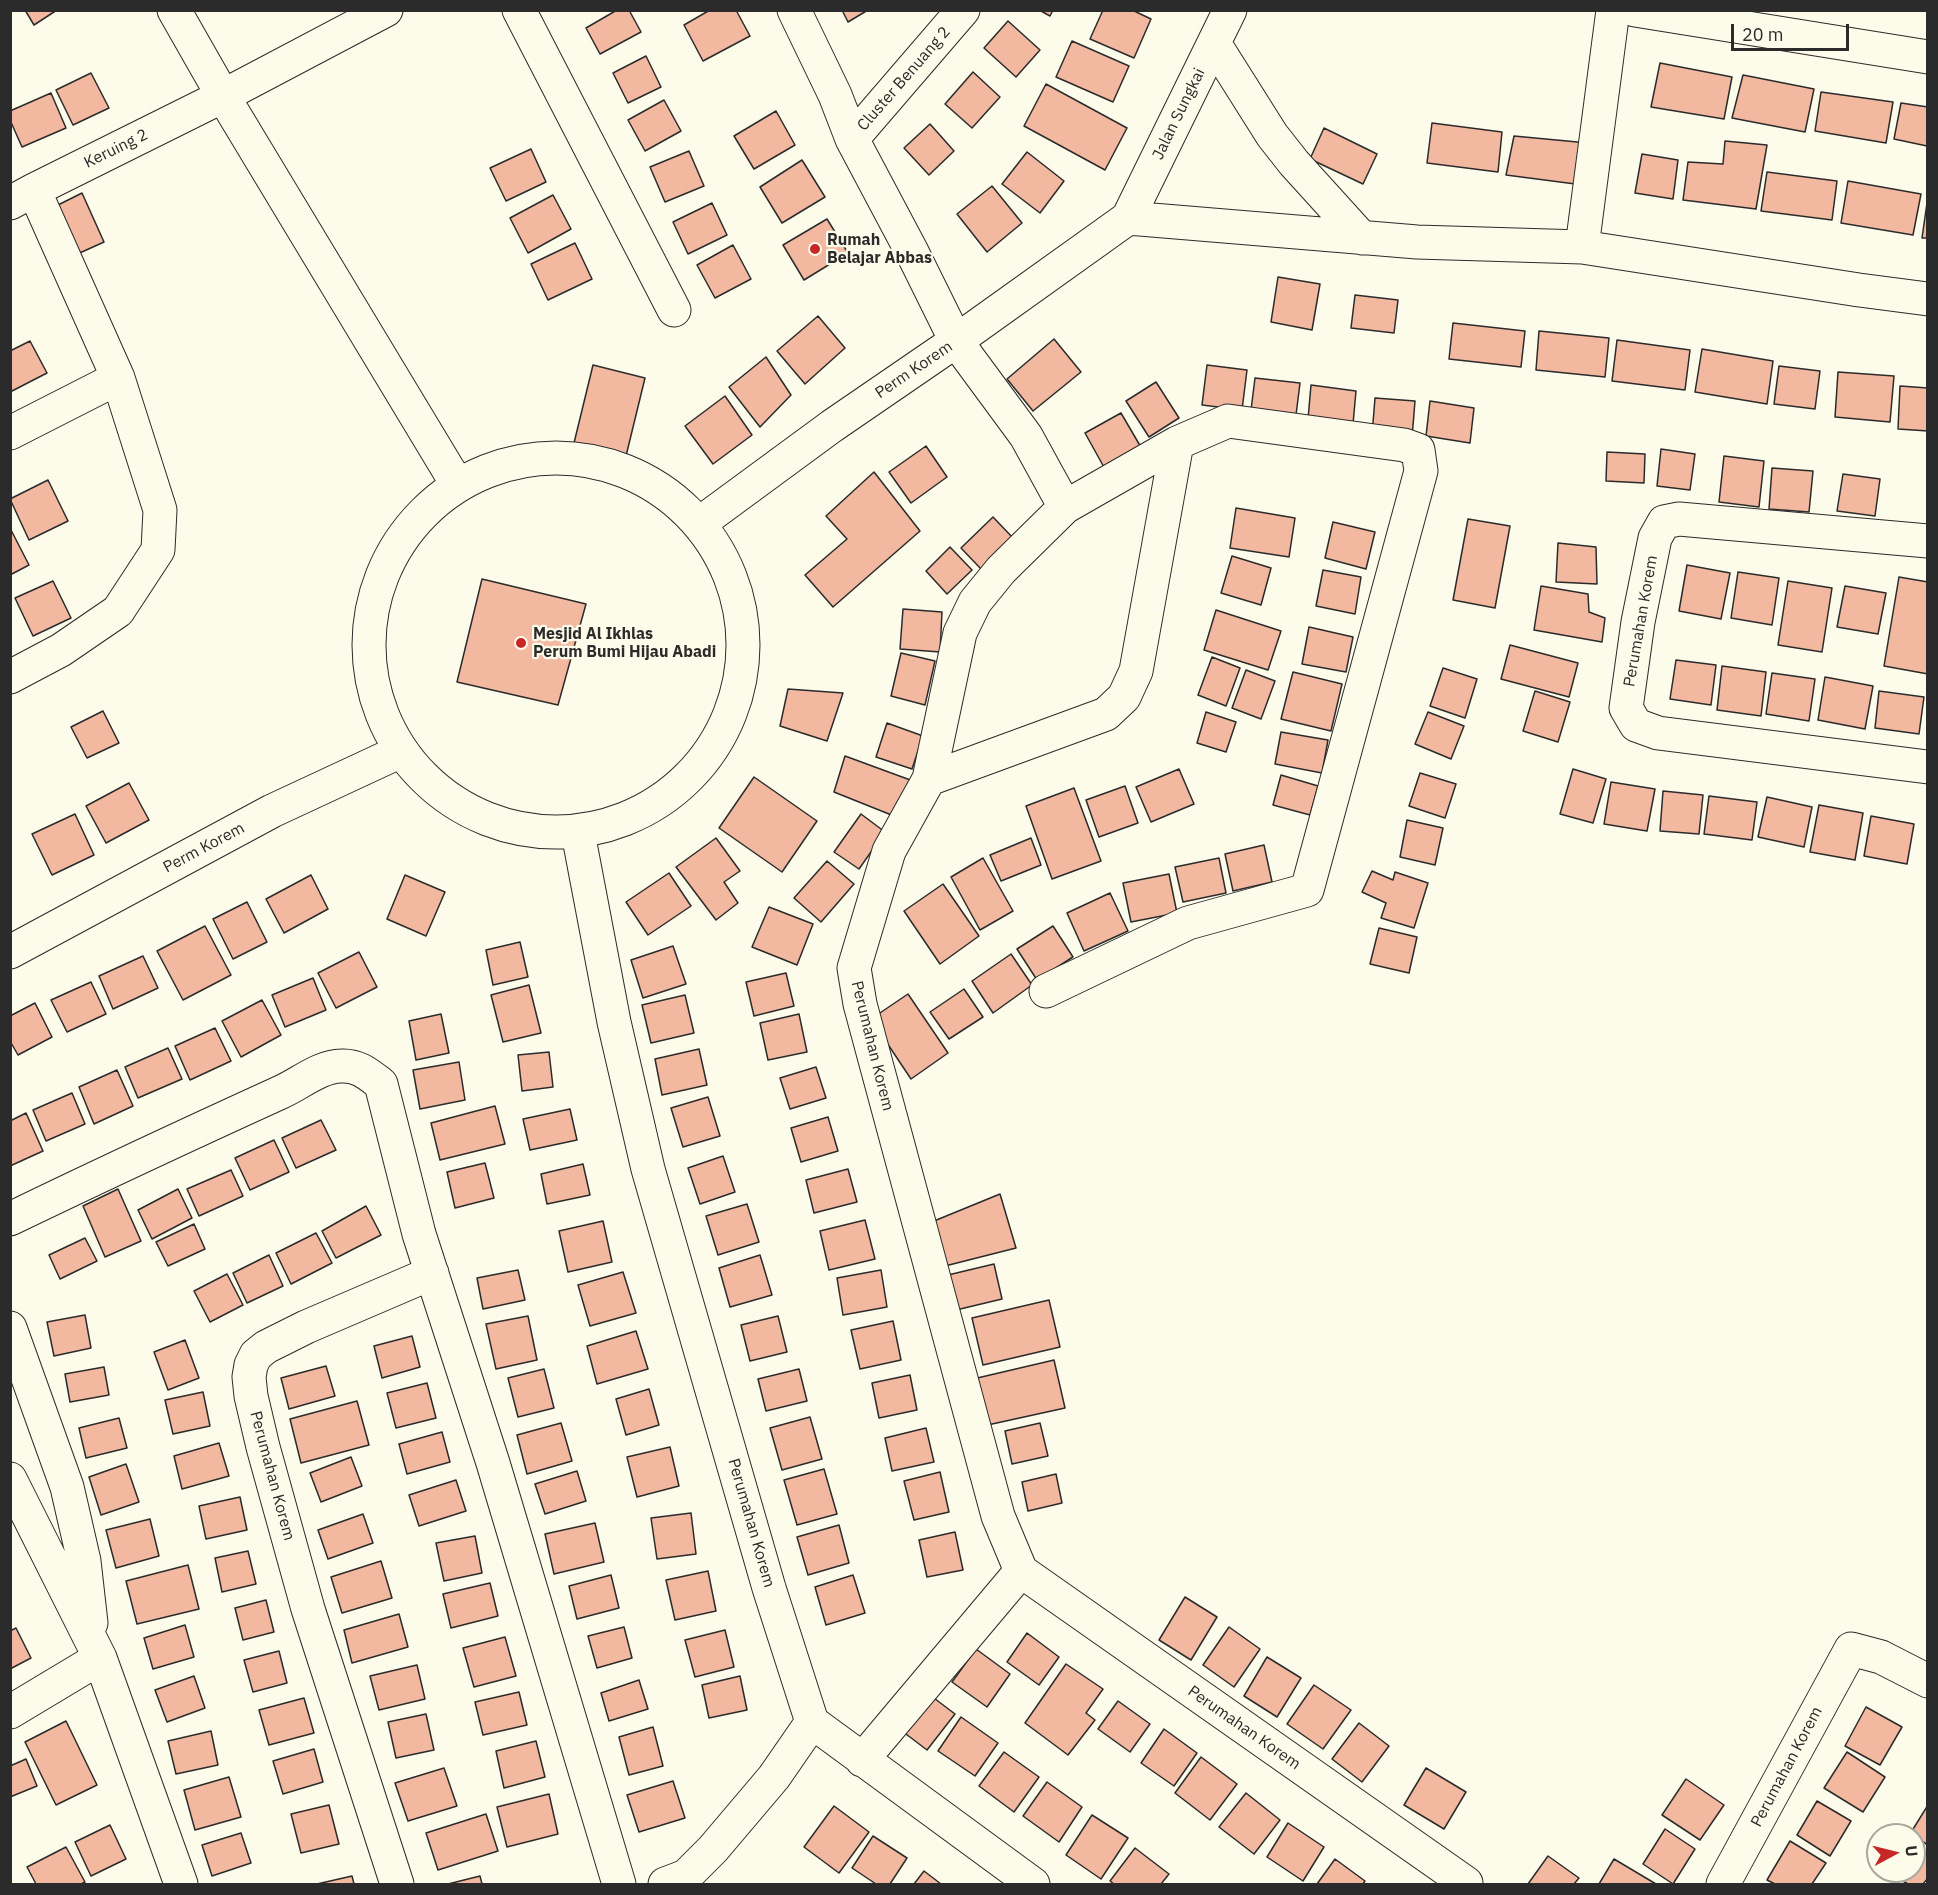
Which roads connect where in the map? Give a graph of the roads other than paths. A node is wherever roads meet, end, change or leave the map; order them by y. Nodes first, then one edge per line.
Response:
1 (174, 10) edge
2 (386, 10) edge
3 (519, 10) edge
4 (794, 10) edge
5 (963, 10) edge
6 (1230, 10) edge
7 (1613, 10) edge
8 (1635, 10) edge
9 (1214, 43) junction
10 (1928, 57) edge
11 (223, 96) junction
12 (852, 139) junction
13 (22, 197) edge
14 (1128, 218) junction
15 (1362, 238) junction
16 (1582, 247) junction
17 (1928, 298) edge
18 (674, 310) dead end
19 (956, 341) junction
20 (118, 378) junction
21 (10, 433) edge
22 (1177, 443) junction
23 (458, 484) junction
24 (1065, 507) junction
25 (700, 523) junction
26 (1928, 541) edge
27 (10, 677) edge
28 (401, 751) junction
29 (1928, 767) edge
30 (929, 779) junction
31 (578, 833) junction
32 (10, 952) edge
33 (1046, 991) dead end
34 (10, 1219) edge
35 (432, 1273) junction
36 (10, 1328) edge
37 (10, 1479) edge
38 (1021, 1571) junction
39 (97, 1652) junction
40 (1928, 1681) edge
41 (10, 1712) edge
42 (812, 1722) junction
43 (862, 1760) junction
44 (170, 1881) edge
45 (682, 1882) edge
46 (397, 1884) edge
47 (619, 1884) edge
48 (1033, 1884) edge
49 (1465, 1884) edge
50 (1723, 1884) edge

1 - 11 street
2 - 11 street, Keruing 2
3 - 18 street
4 - 12 street
5 - 12 street, Cluster Benuang 2
6 - 9 street, Jalan Sungkai
7 - 16 street
8 - 10 street
9 - 14 street, Jalan Sungkai
9 - 15 street
11 - 13 street, Keruing 2
11 - 23 street
12 - 19 street, Cluster Benuang 2
13 - 20 street
14 - 15 street
14 - 19 street, Perm Korem
15 - 16 street
16 - 17 street
19 - 24 street
19 - 25 street, Perm Korem
20 - 21 street
20 - 27 street
22 - 24 street, Perumahan Korem
22 - 30 street
22 - 33 street, Perumahan Korem
23 - 25 street
23 - 28 street
24 - 30 street, Perumahan Korem
25 - 31 street
26 - 29 street, Perumahan Korem
28 - 31 street
28 - 32 street, Perm Korem
30 - 38 street, Perumahan Korem
31 - 42 street, Perumahan Korem
34 - 35 street
35 - 46 street, Perumahan Korem
35 - 47 street
36 - 39 street
37 - 39 street
38 - 43 street
38 - 49 street, Perumahan Korem
39 - 41 street
39 - 44 street
40 - 50 street, Perumahan Korem
42 - 43 street
42 - 45 street
43 - 48 street

